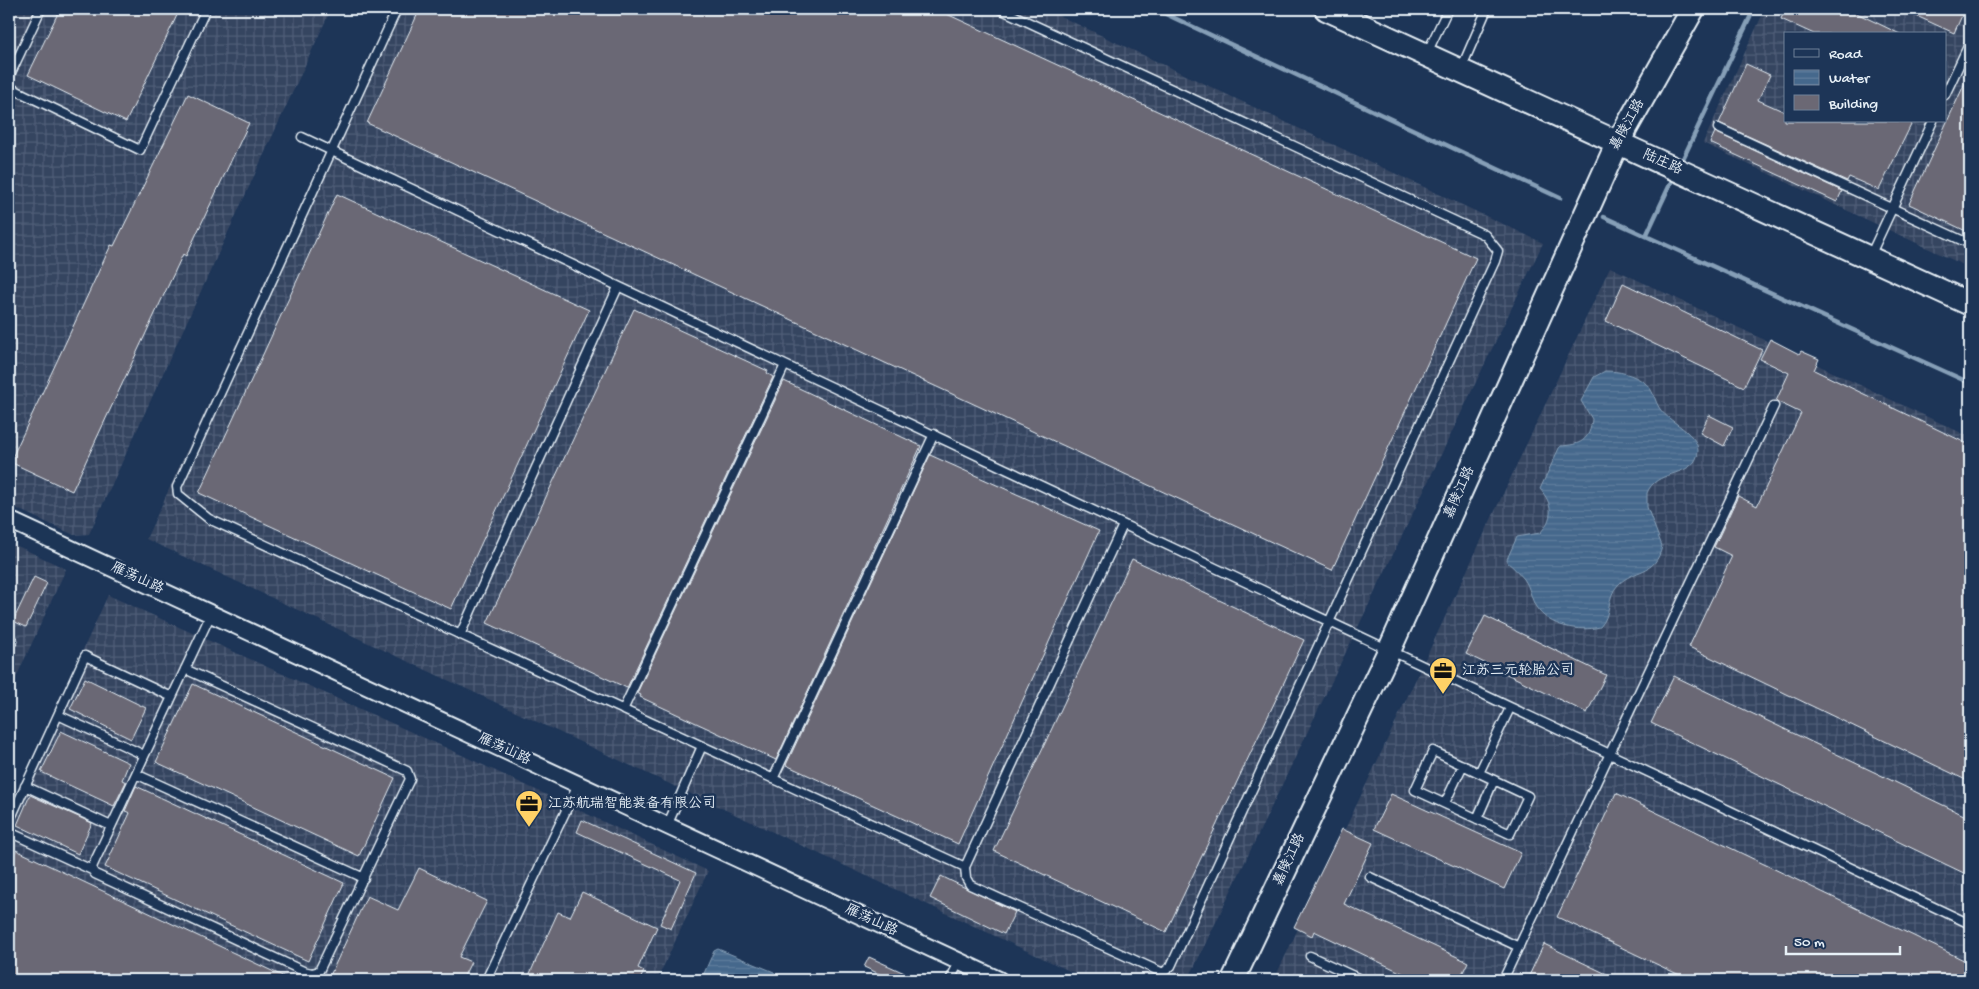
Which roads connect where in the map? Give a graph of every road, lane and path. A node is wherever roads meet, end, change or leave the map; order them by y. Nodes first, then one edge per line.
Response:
1 (41, 9) edge
2 (206, 9) edge
3 (397, 9) edge
4 (1000, 9) edge
5 (1326, 9) edge
6 (1448, 9) edge
7 (1487, 9) edge
8 (1693, 9) edge
9 (1970, 42) edge
10 (1426, 55) junction
11 (1460, 71) junction
12 (9, 77) edge
13 (9, 87) edge
14 (1946, 94) edge
15 (1933, 122) edge
16 (1718, 128) dead end
17 (302, 137) dead end
18 (1617, 144) junction
19 (331, 151) junction
20 (1892, 209) junction
21 (1970, 244) edge
22 (1869, 258) junction
23 (618, 287) junction
24 (1970, 304) edge
25 (785, 365) junction
26 (1774, 406) dead end
27 (934, 434) junction
28 (9, 520) edge
29 (1122, 525) junction
30 (211, 614) junction
31 (1328, 622) junction
32 (460, 635) junction
33 (1389, 652) junction
34 (185, 669) junction
35 (172, 696) junction
36 (1510, 708) junction
37 (623, 710) junction
38 (58, 716) junction
39 (702, 746) junction
40 (144, 755) junction
41 (1609, 755) junction
42 (1463, 765) junction
43 (1479, 773) junction
44 (136, 774) junction
45 (773, 779) junction
46 (1494, 780) junction
47 (578, 785) junction
48 (25, 786) junction
49 (1445, 804) junction
50 (1477, 819) junction
51 (9, 822) edge
52 (111, 826) junction
53 (667, 826) junction
54 (9, 832) edge
55 (965, 867) junction
56 (92, 870) junction
57 (1370, 877) dead end
58 (364, 878) junction
59 (1970, 924) edge
60 (1519, 947) junction
61 (1310, 956) dead end
62 (959, 962) junction
63 (486, 980) edge
64 (950, 980) edge
65 (1000, 980) edge
66 (1233, 980) edge
67 (1362, 980) edge
68 (1503, 980) edge

1 - 12 lane
2 - 13 lane
3 - 19 lane
4 - 31 lane
5 - 10 street, 陆庄路
6 - 10 lane
7 - 11 lane
8 - 18 street, 嘉陵江路
9 - 14 lane
10 - 11 street, 陆庄路
11 - 18 street, 陆庄路
15 - 20 lane
16 - 20 lane
17 - 19 lane
18 - 22 street, 陆庄路
18 - 33 street, 嘉陵江路
19 - 23 lane
19 - 32 lane
20 - 21 lane
20 - 22 lane
22 - 24 street, 陆庄路
23 - 25 lane
23 - 32 lane
25 - 27 lane
25 - 37 lane
26 - 41 lane
27 - 29 lane
27 - 45 lane
28 - 30 street, 雁荡山路
29 - 31 lane
29 - 55 lane
30 - 34 lane
30 - 47 street, 雁荡山路
31 - 33 lane
31 - 55 lane
32 - 37 lane
33 - 36 lane
33 - 66 street, 嘉陵江路
34 - 35 lane
34 - 58 lane
35 - 38 lane
35 - 40 lane
36 - 41 lane
36 - 43 lane
37 - 39 lane
38 - 40 lane
38 - 48 lane
39 - 45 lane
39 - 53 lane
40 - 44 lane
41 - 59 lane
41 - 60 lane
42 - 43 lane
42 - 49 lane
42 - 49 lane
43 - 46 lane
44 - 52 lane
44 - 58 lane
45 - 55 lane
46 - 50 lane
46 - 50 lane
47 - 53 street, 雁荡山路
47 - 63 lane
48 - 51 lane
48 - 52 lane
49 - 50 lane
52 - 56 lane
53 - 62 street, 雁荡山路
54 - 56 lane
56 - 58 lane
57 - 60 lane
60 - 68 lane
61 - 67 lane
62 - 64 lane
62 - 65 street, 雁荡山路

